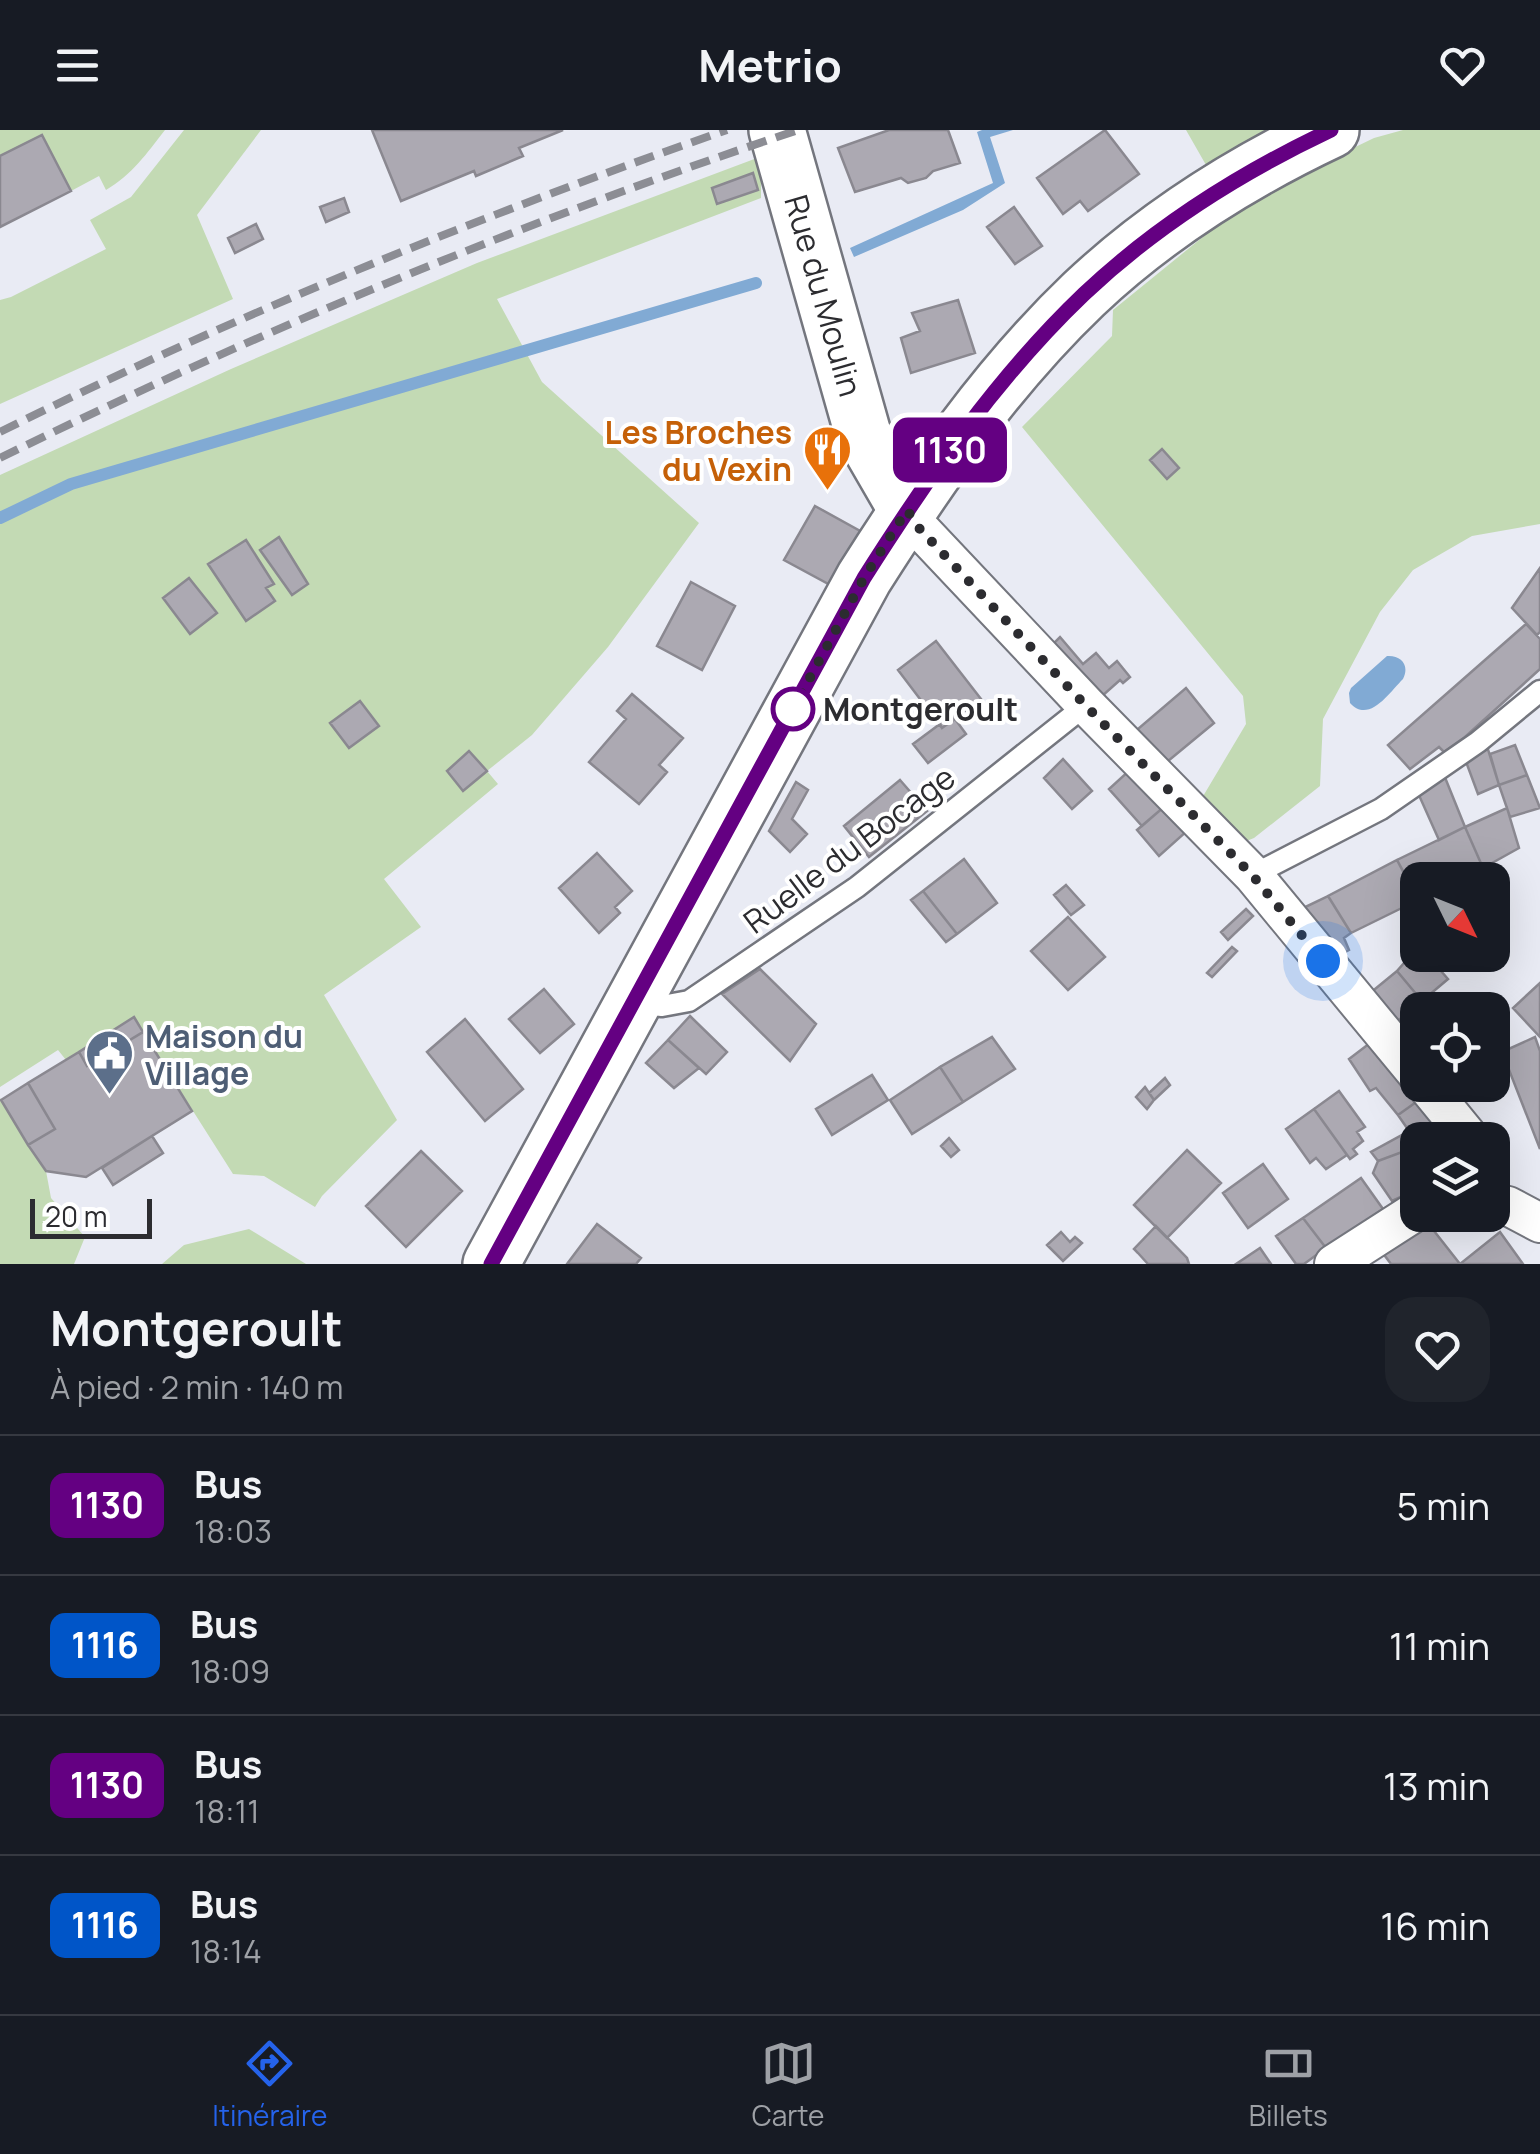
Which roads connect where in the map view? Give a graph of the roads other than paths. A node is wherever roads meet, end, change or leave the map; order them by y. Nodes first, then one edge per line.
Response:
1 (776, 130) edge
2 (1331, 130) edge
3 (907, 510) junction
4 (1540, 692) edge
5 (1086, 706) junction
6 (1253, 876) junction
7 (633, 1002) junction
8 (1400, 1053) edge
9 (1440, 1102) edge
10 (1456, 1122) edge
11 (1510, 1207) edge
12 (1540, 1221) edge
13 (1400, 1222) edge
14 (490, 1264) edge
15 (1334, 1264) edge

1 - 3 main road, Rue du Moulin
2 - 3 main road
3 - 5 street
3 - 7 main road
4 - 6 lane
5 - 6 street
5 - 7 lane, Ruelle du Bocage
6 - 8 street
7 - 14 main road
9 - 10 street
11 - 12 street
13 - 15 street

